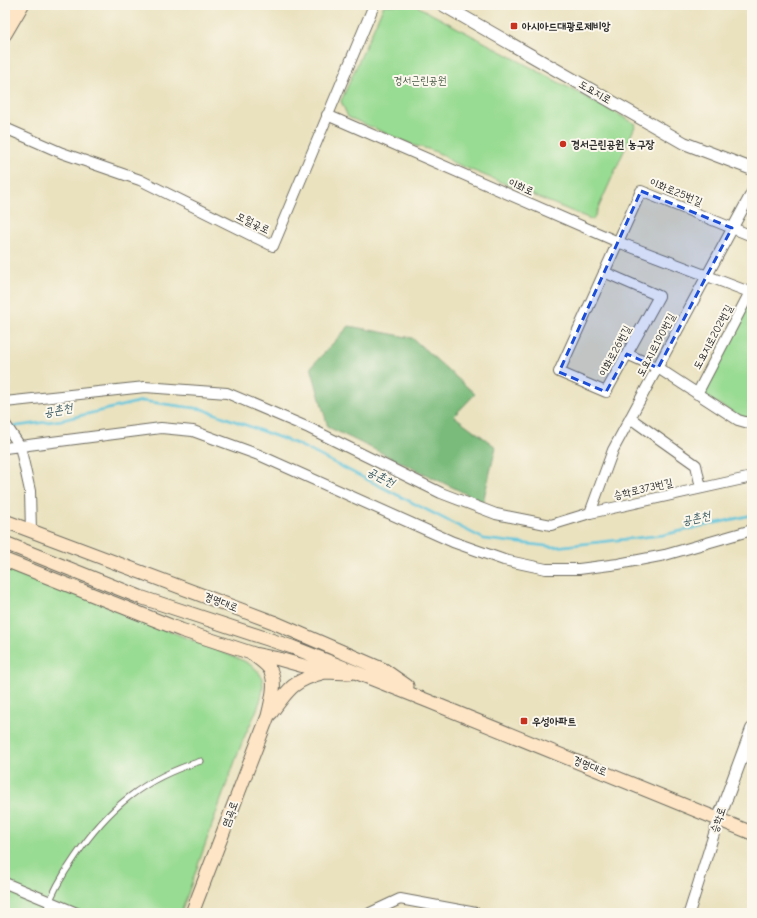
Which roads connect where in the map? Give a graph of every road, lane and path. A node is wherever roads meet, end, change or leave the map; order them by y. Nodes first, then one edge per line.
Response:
1 (10, 5) edge
2 (22, 5) edge
3 (374, 5) edge
4 (443, 5) edge
5 (5, 16) edge
6 (5, 34) edge
7 (327, 115) junction
8 (5, 128) edge
9 (752, 169) edge
10 (752, 192) edge
11 (732, 228) junction
12 (752, 236) edge
13 (618, 242) junction
14 (604, 272) junction
15 (707, 276) junction
16 (751, 293) edge
17 (627, 354) junction
18 (658, 368) junction
19 (697, 394) junction
20 (5, 402) edge
21 (630, 418) junction
22 (5, 424) edge
23 (752, 424) edge
24 (19, 444) junction
25 (5, 448) edge
26 (752, 477) edge
27 (701, 488) junction
28 (590, 513) junction
29 (5, 521) edge
30 (752, 530) edge
31 (31, 531) junction
32 (5, 543) edge
33 (5, 560) edge
34 (254, 654) junction
35 (325, 672) junction
36 (362, 674) junction
37 (428, 700) junction
38 (268, 716) junction
39 (752, 729) edge
40 (201, 761) dead end
41 (718, 818) junction
42 (752, 833) edge
43 (5, 883) edge
44 (48, 902) junction
45 (375, 912) edge
46 (45, 913) edge
47 (77, 913) edge
48 (192, 913) edge
49 (476, 913) edge
50 (690, 913) edge

1 - 5 main road
2 - 6 main road
3 - 7 street, 모월곶로
4 - 9 street, 도요지로
7 - 8 street, 모월곶로
7 - 13 street, 이화로
10 - 11 street, 도요지로190번길
11 - 12 street
11 - 13 street, 이화로25번길
11 - 15 street, 도요지로190번길
13 - 14 street, 이화로26번길
13 - 15 street, 이화로
14 - 17 street, 이화로26번길
14 - 17 street, 이화로26번길
15 - 16 street, 도요지로202번길
15 - 18 street, 도요지로190번길
16 - 19 street, 도요지로202번길
17 - 18 street
18 - 19 street
18 - 21 street, 도요지로190번길
19 - 23 street
20 - 28 street, 승학로373번길
21 - 27 street
21 - 28 street, 도요지로190번길
22 - 24 street
24 - 25 street
24 - 30 street
24 - 31 street
26 - 27 street, 승학로373번길
27 - 28 street, 승학로373번길
29 - 31 main road, 경명대로
31 - 37 main road, 경명대로
32 - 36 main road, 경명대로
33 - 34 main road, 경명대로
34 - 35 main road, 경명대로
34 - 38 main road, 염곡로
35 - 36 main road, 경명대로
35 - 38 main road, 염곡로
36 - 37 main road, 경명대로
37 - 41 main road, 경명대로
38 - 48 main road, 염곡로
39 - 41 street, 승학로
40 - 44 lane
41 - 42 main road, 경명대로
41 - 50 street, 승학로
43 - 44 street
44 - 46 lane
44 - 47 street
45 - 49 street

